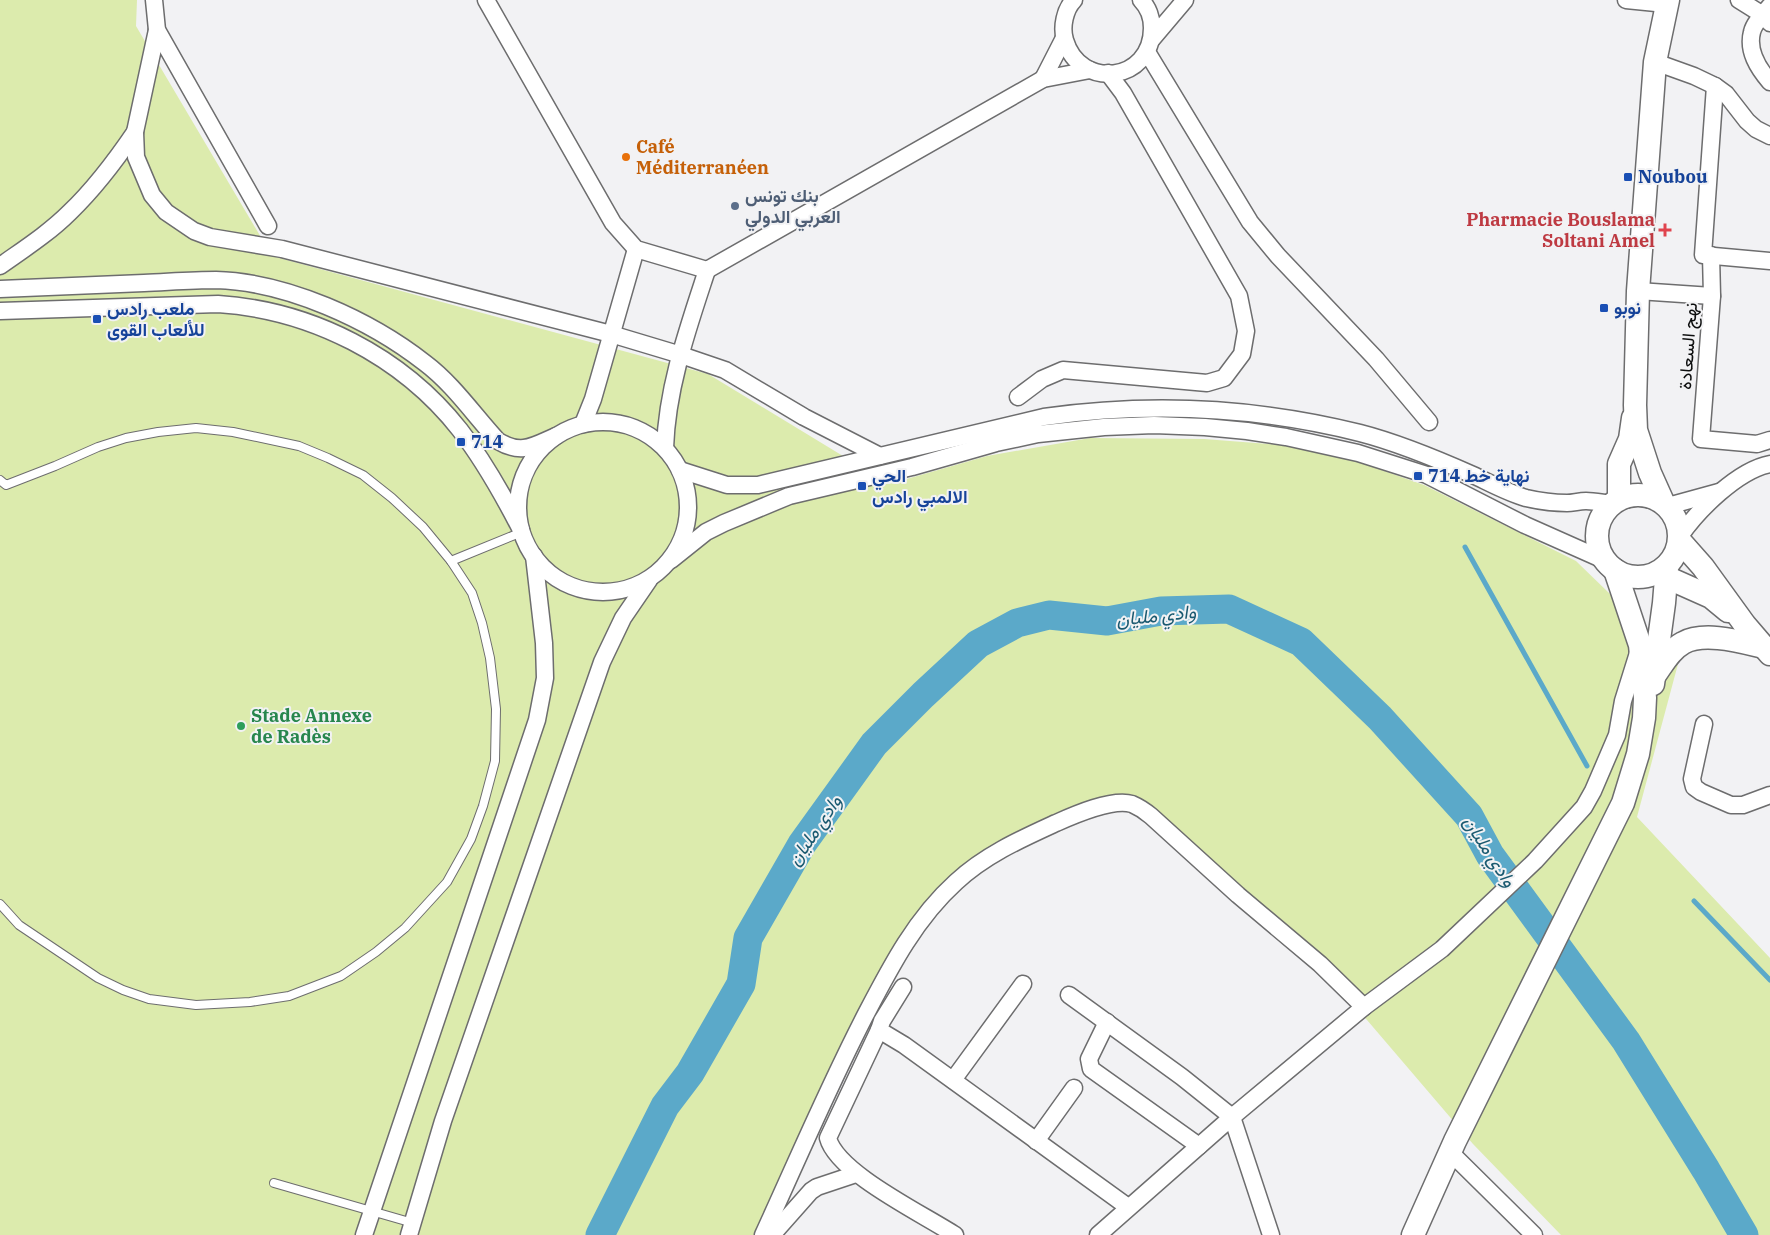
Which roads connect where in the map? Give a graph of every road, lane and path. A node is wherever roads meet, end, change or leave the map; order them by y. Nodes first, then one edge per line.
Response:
1 (154, 0) edge
2 (486, 0) edge
3 (1141, 0) edge
4 (1185, 0) edge
5 (1626, 0) edge
6 (1739, 0) edge
7 (1667, 2) edge
8 (1068, 4) edge
9 (1768, 15) edge
10 (158, 30) junction
11 (1064, 38) junction
12 (1150, 45) junction
13 (1655, 62) junction
14 (1090, 70) junction
15 (1108, 74) junction
16 (1043, 79) junction
17 (1770, 82) edge
18 (1715, 86) junction
19 (135, 132) junction
20 (1770, 136) edge
21 (268, 226) dead end
22 (636, 249) junction
23 (1707, 255) junction
24 (1770, 261) edge
25 (0, 266) edge
26 (707, 270) junction
27 (0, 289) edge
28 (1638, 291) junction
29 (1712, 296) junction
30 (0, 311) edge
31 (611, 334) junction
32 (681, 354) junction
33 (1018, 397) dead end
34 (1634, 405) junction
35 (1429, 422) dead end
36 (583, 424) junction
37 (556, 436) junction
38 (1770, 440) edge
39 (665, 448) junction
40 (880, 456) junction
41 (1770, 464) edge
42 (680, 470) junction
43 (0, 480) edge
44 (1719, 492) junction
45 (1615, 501) junction
46 (1665, 504) junction
47 (522, 531) junction
48 (1680, 539) junction
49 (534, 556) junction
50 (671, 560) junction
51 (451, 561) junction
52 (1610, 566) junction
53 (1663, 572) junction
54 (649, 580) junction
55 (1745, 625) junction
56 (1640, 645) junction
57 (1767, 651) edge
58 (1654, 676) junction
59 (1644, 718) junction
60 (1704, 724) dead end
61 (1770, 795) edge
62 (0, 904) edge
63 (1024, 984) dead end
64 (903, 987) dead end
65 (1069, 995) dead end
66 (1364, 1007) junction
67 (1107, 1022) junction
68 (879, 1030) junction
69 (952, 1080) junction
70 (1074, 1088) dead end
71 (1232, 1117) junction
72 (1036, 1140) junction
73 (1199, 1146) junction
74 (1453, 1146) junction
75 (856, 1174) junction
76 (274, 1183) dead end
77 (1128, 1207) junction
78 (372, 1211) junction
79 (411, 1229) edge
80 (364, 1235) edge
81 (763, 1235) edge
82 (772, 1235) edge
83 (955, 1235) edge
84 (1098, 1235) edge
85 (1271, 1235) edge
86 (1414, 1235) edge
87 (1534, 1235) edge

1 - 10 street
2 - 22 street
3 - 12 street
4 - 12 street
5 - 7 street
6 - 9 street
7 - 13 main road
8 - 11 street
9 - 17 street
10 - 19 street
10 - 21 street
11 - 14 street
11 - 16 street
12 - 15 street
12 - 35 street
13 - 18 street
13 - 28 main road
14 - 15 street
14 - 16 street
15 - 33 street
16 - 26 street
18 - 20 street
18 - 23 street, نهج السعادة
19 - 25 street
19 - 31 street
22 - 26 street
22 - 31 street
23 - 24 street
23 - 29 street, نهج السعادة
26 - 32 street
27 - 37 street
28 - 29 street
28 - 34 main road
29 - 38 street, نهج السعادة
30 - 47 street
31 - 32 street
31 - 36 street
32 - 39 street
32 - 40 street
34 - 45 main road
34 - 46 main road
36 - 37 street
36 - 39 street
37 - 47 street
39 - 42 street
40 - 42 street
40 - 45 street
41 - 44 street
42 - 50 street
43 - 51 lane
44 - 46 street
44 - 48 street
45 - 46 main road
45 - 52 main road
46 - 48 main road
47 - 49 street
47 - 51 lane
48 - 53 main road
48 - 55 main road
49 - 54 street
49 - 78 street
50 - 52 street
50 - 54 street
51 - 62 lane
52 - 53 main road
52 - 56 main road
53 - 55 main road
53 - 58 main road
54 - 79 street
55 - 57 main road
56 - 59 main road
56 - 66 street
57 - 58 main road
58 - 59 main road
59 - 74 main road
60 - 61 street
63 - 69 street
64 - 68 street
65 - 67 street
66 - 71 street
66 - 81 street
67 - 71 street
67 - 73 street
68 - 69 street
68 - 75 street
69 - 72 street
70 - 72 street
71 - 73 street
71 - 85 street
72 - 77 street
73 - 77 street
74 - 86 main road
74 - 87 street
75 - 82 street
75 - 83 street
76 - 78 lane
77 - 84 street
78 - 79 lane
78 - 80 street

